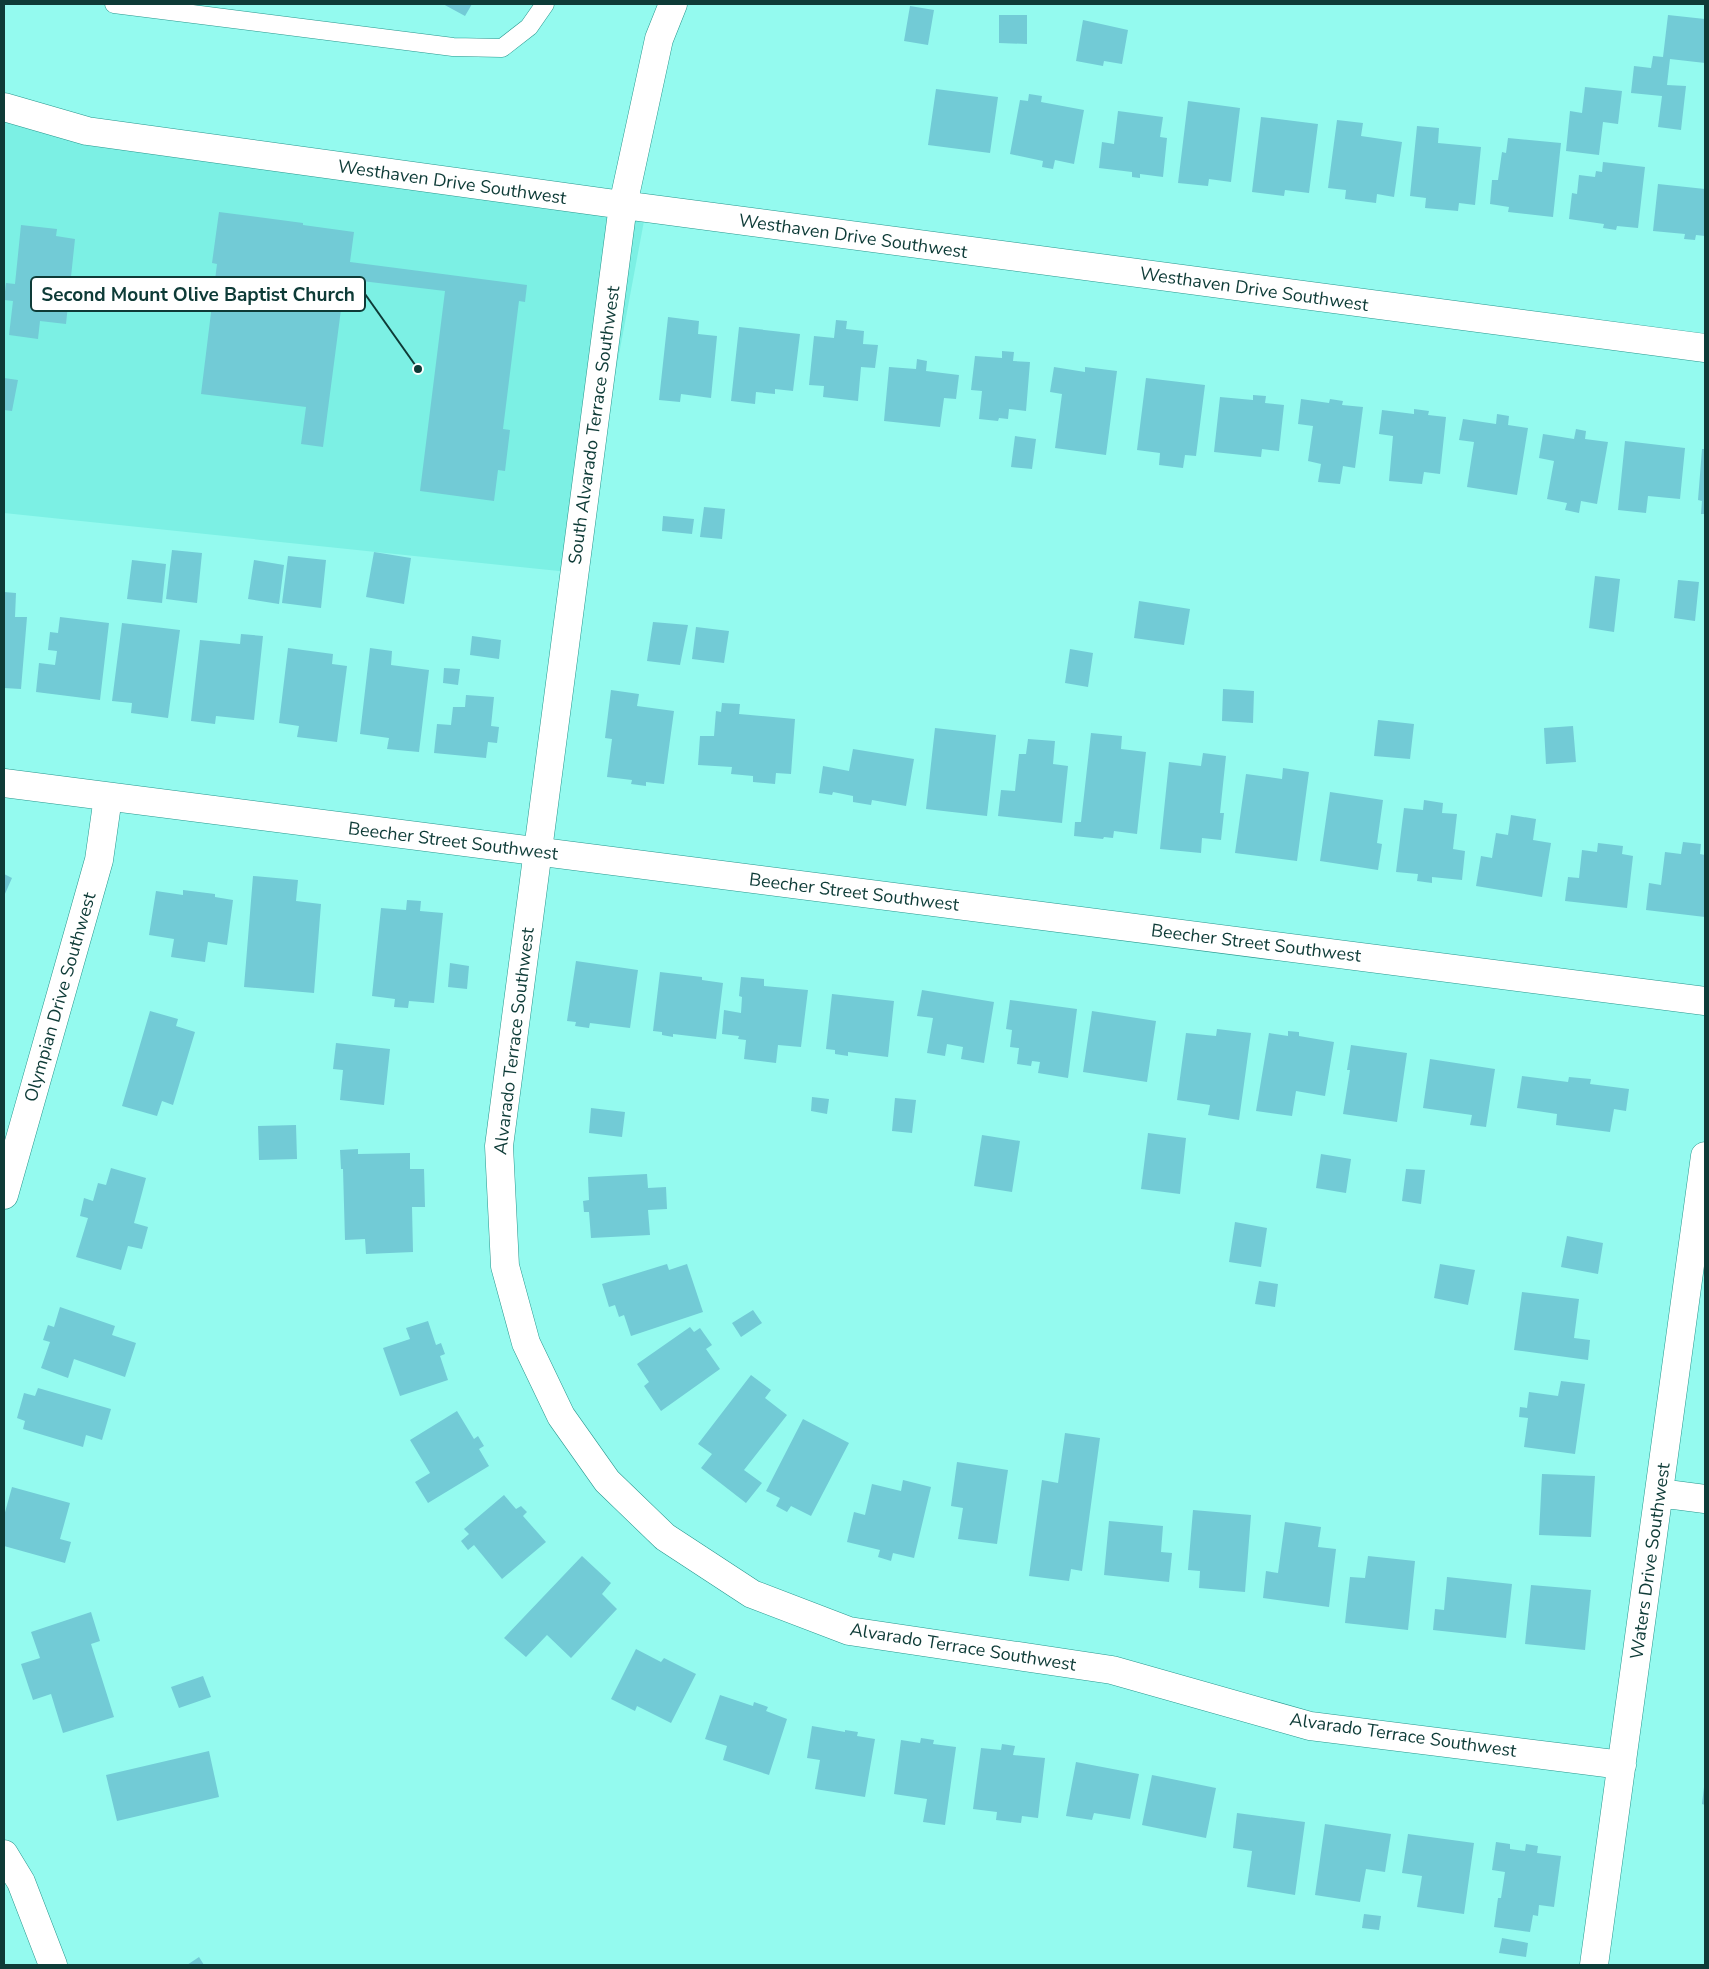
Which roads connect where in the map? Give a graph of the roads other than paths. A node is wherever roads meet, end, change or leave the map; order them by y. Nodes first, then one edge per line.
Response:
1 (114, 4) edge
2 (545, 4) edge
3 (673, 4) edge
4 (4, 107) edge
5 (623, 205) junction
6 (1705, 348) edge
7 (4, 782) edge
8 (108, 797) junction
9 (538, 852) junction
10 (1705, 1001) edge
11 (1705, 1156) edge
12 (4, 1195) edge
13 (1659, 1493) junction
14 (1705, 1499) edge
15 (1622, 1765) junction
16 (4, 1854) edge
17 (53, 1965) edge
18 (1594, 1965) edge

1 - 2 lane
3 - 5 street, South Alvarado Terrace Southwest
4 - 5 street, Westhaven Drive Southwest
5 - 6 street, Westhaven Drive Southwest
5 - 9 street, South Alvarado Terrace Southwest
7 - 8 street, Beecher Street Southwest
8 - 9 street, Beecher Street Southwest
8 - 12 street, Olympian Drive Southwest
9 - 10 street, Beecher Street Southwest
9 - 15 street, Alvarado Terrace Southwest
11 - 13 street, Waters Drive Southwest
13 - 14 street
13 - 15 street, Waters Drive Southwest
15 - 18 street, Waters Drive Southwest
16 - 17 street

